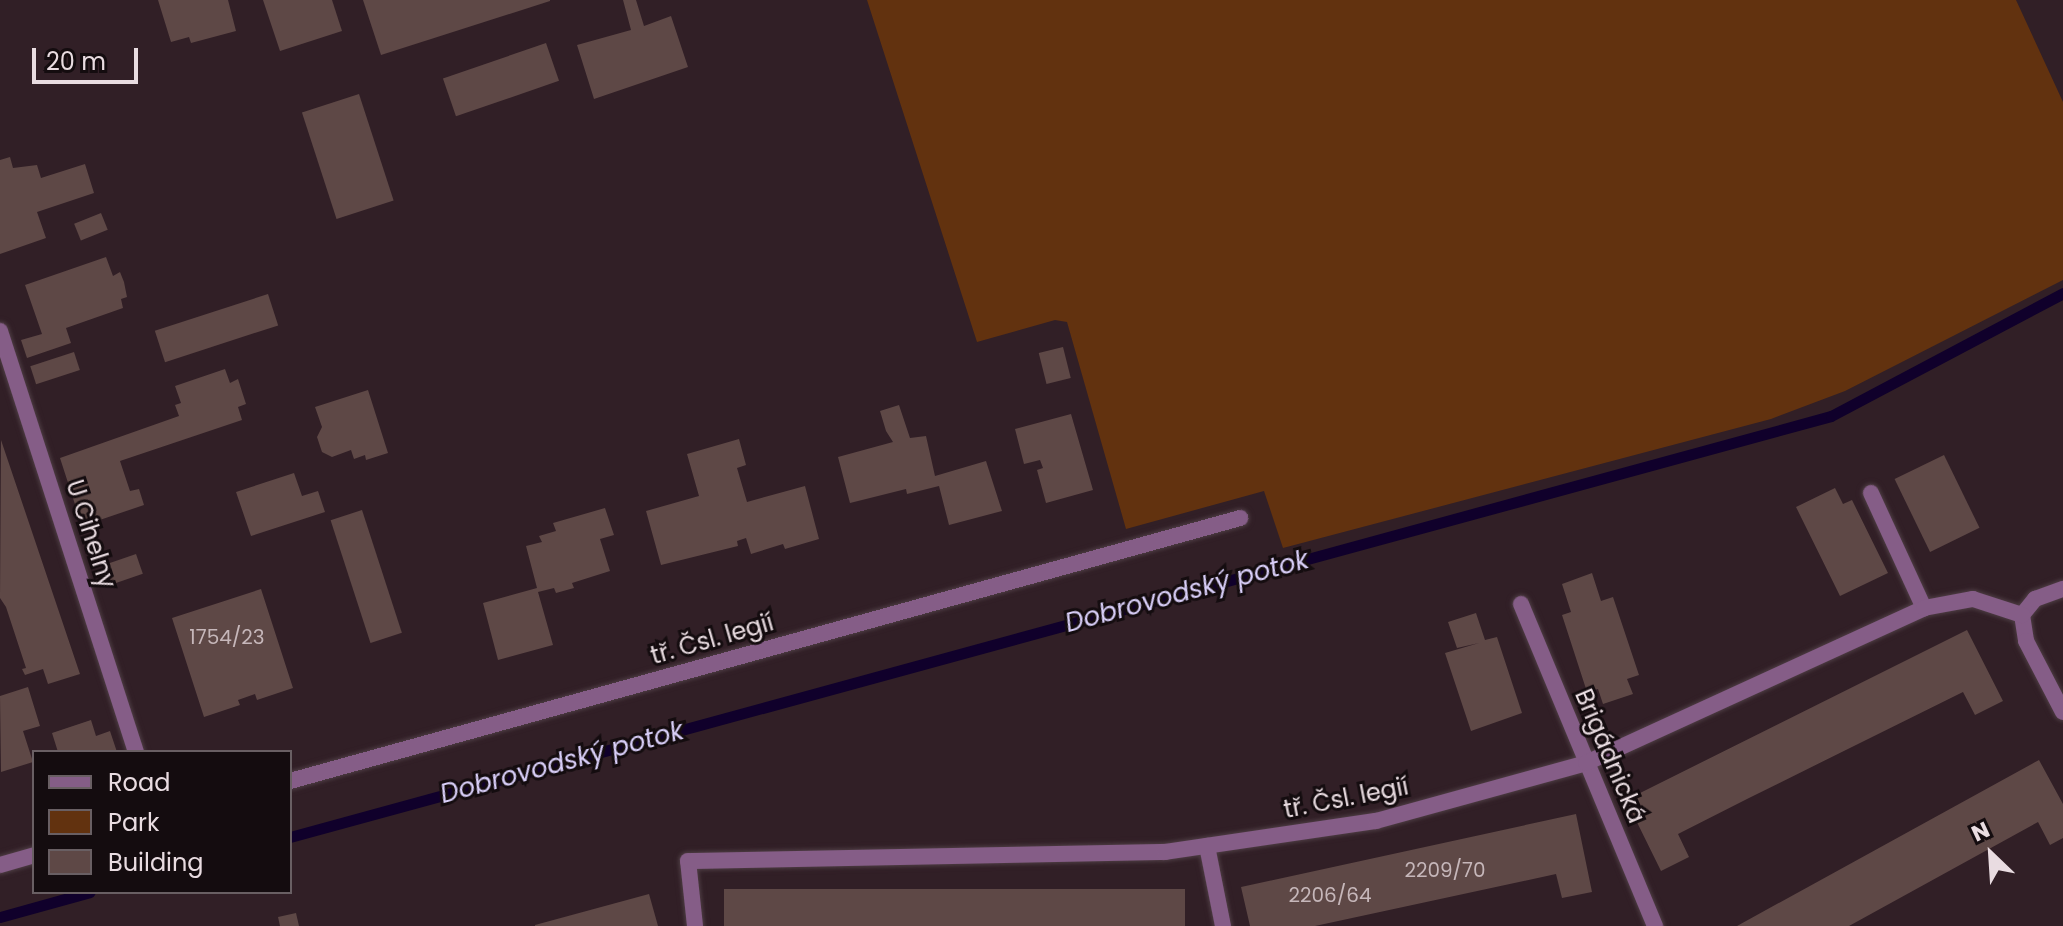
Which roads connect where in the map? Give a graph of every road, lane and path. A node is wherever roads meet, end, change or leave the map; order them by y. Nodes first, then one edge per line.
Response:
1 (0, 331) edge
2 (1871, 493) dead end
3 (1240, 518) dead end
4 (2063, 589) edge
5 (1521, 604) dead end
6 (1924, 608) junction
7 (2022, 615) junction
8 (2063, 712) edge
9 (135, 750) edge
10 (1586, 763) junction
11 (292, 780) edge
12 (1207, 846) junction
13 (32, 856) edge
14 (0, 865) edge
15 (695, 926) edge
16 (1223, 926) edge
17 (1655, 926) edge

1 - 9 street, U Cihelny
2 - 6 street
3 - 11 street, tř. Čsl. legií
4 - 7 street
5 - 10 street, Brigádnická
6 - 7 street, tř. Čsl. legií
6 - 10 street, tř. Čsl. legií
7 - 8 street
10 - 12 street, tř. Čsl. legií
10 - 17 street, Brigádnická
12 - 15 street, tř. Čsl. legií
12 - 16 street
13 - 14 street

